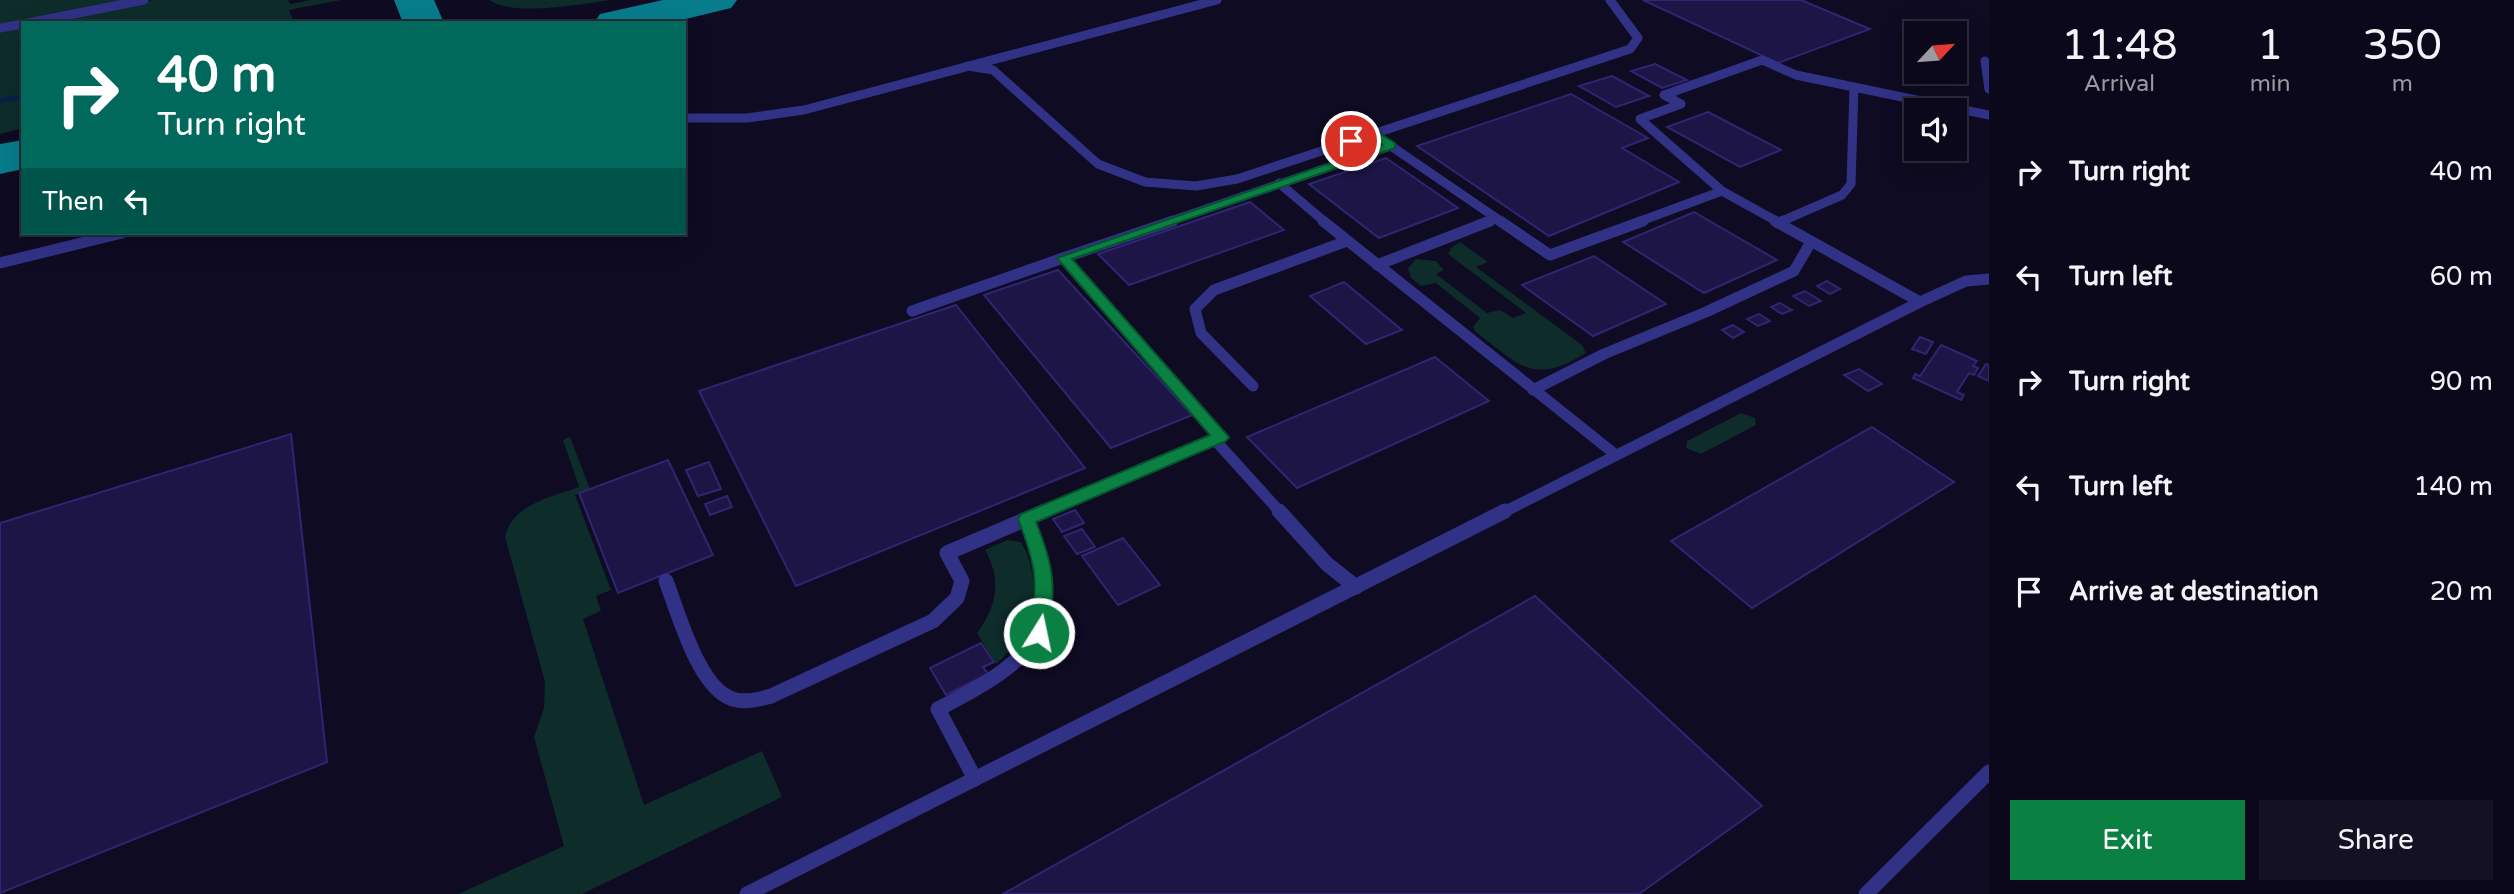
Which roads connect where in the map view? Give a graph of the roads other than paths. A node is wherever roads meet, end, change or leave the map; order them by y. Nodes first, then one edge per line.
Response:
1 (144, 0) edge
2 (1217, 0) edge
3 (1610, 0) edge
4 (35, 21) edge
5 (21, 24) edge
6 (0, 28) edge
7 (1985, 61) dead end
8 (968, 66) junction
9 (1854, 87) junction
10 (1989, 89) edge
11 (1989, 115) edge
12 (686, 118) edge
13 (1374, 134) junction
14 (1391, 146) junction
15 (1279, 183) junction
16 (1721, 191) junction
17 (1496, 218) junction
18 (1778, 223) junction
19 (114, 235) edge
20 (1347, 241) junction
21 (1811, 242) junction
22 (1063, 258) junction
23 (0, 263) edge
24 (1377, 265) junction
25 (1989, 279) edge
26 (1920, 302) junction
27 (912, 311) dead end
28 (1253, 386) dead end
29 (1533, 390) junction
30 (1214, 439) junction
31 (1616, 455) junction
32 (1027, 519) junction
33 (666, 581) dead end
34 (1356, 587) junction
35 (1989, 772) edge
36 (975, 779) junction
37 (747, 894) edge
38 (1866, 894) edge

1 - 4 lane
2 - 8 lane
3 - 13 lane
5 - 6 lane
7 - 10 lane
8 - 12 lane
8 - 13 lane
9 - 11 lane
9 - 16 lane
9 - 18 lane
13 - 14 lane
14 - 15 lane
14 - 17 lane
15 - 20 lane
15 - 22 lane
16 - 17 lane
16 - 18 lane
17 - 24 lane
18 - 21 lane
19 - 23 lane
20 - 24 lane
20 - 28 lane
21 - 26 lane
21 - 29 lane
22 - 27 lane
22 - 30 lane
24 - 29 lane
25 - 26 lane
26 - 31 lane
29 - 31 lane
30 - 32 lane
30 - 34 lane
31 - 34 lane
32 - 33 lane
32 - 36 lane
34 - 36 lane
35 - 38 lane
36 - 37 lane

